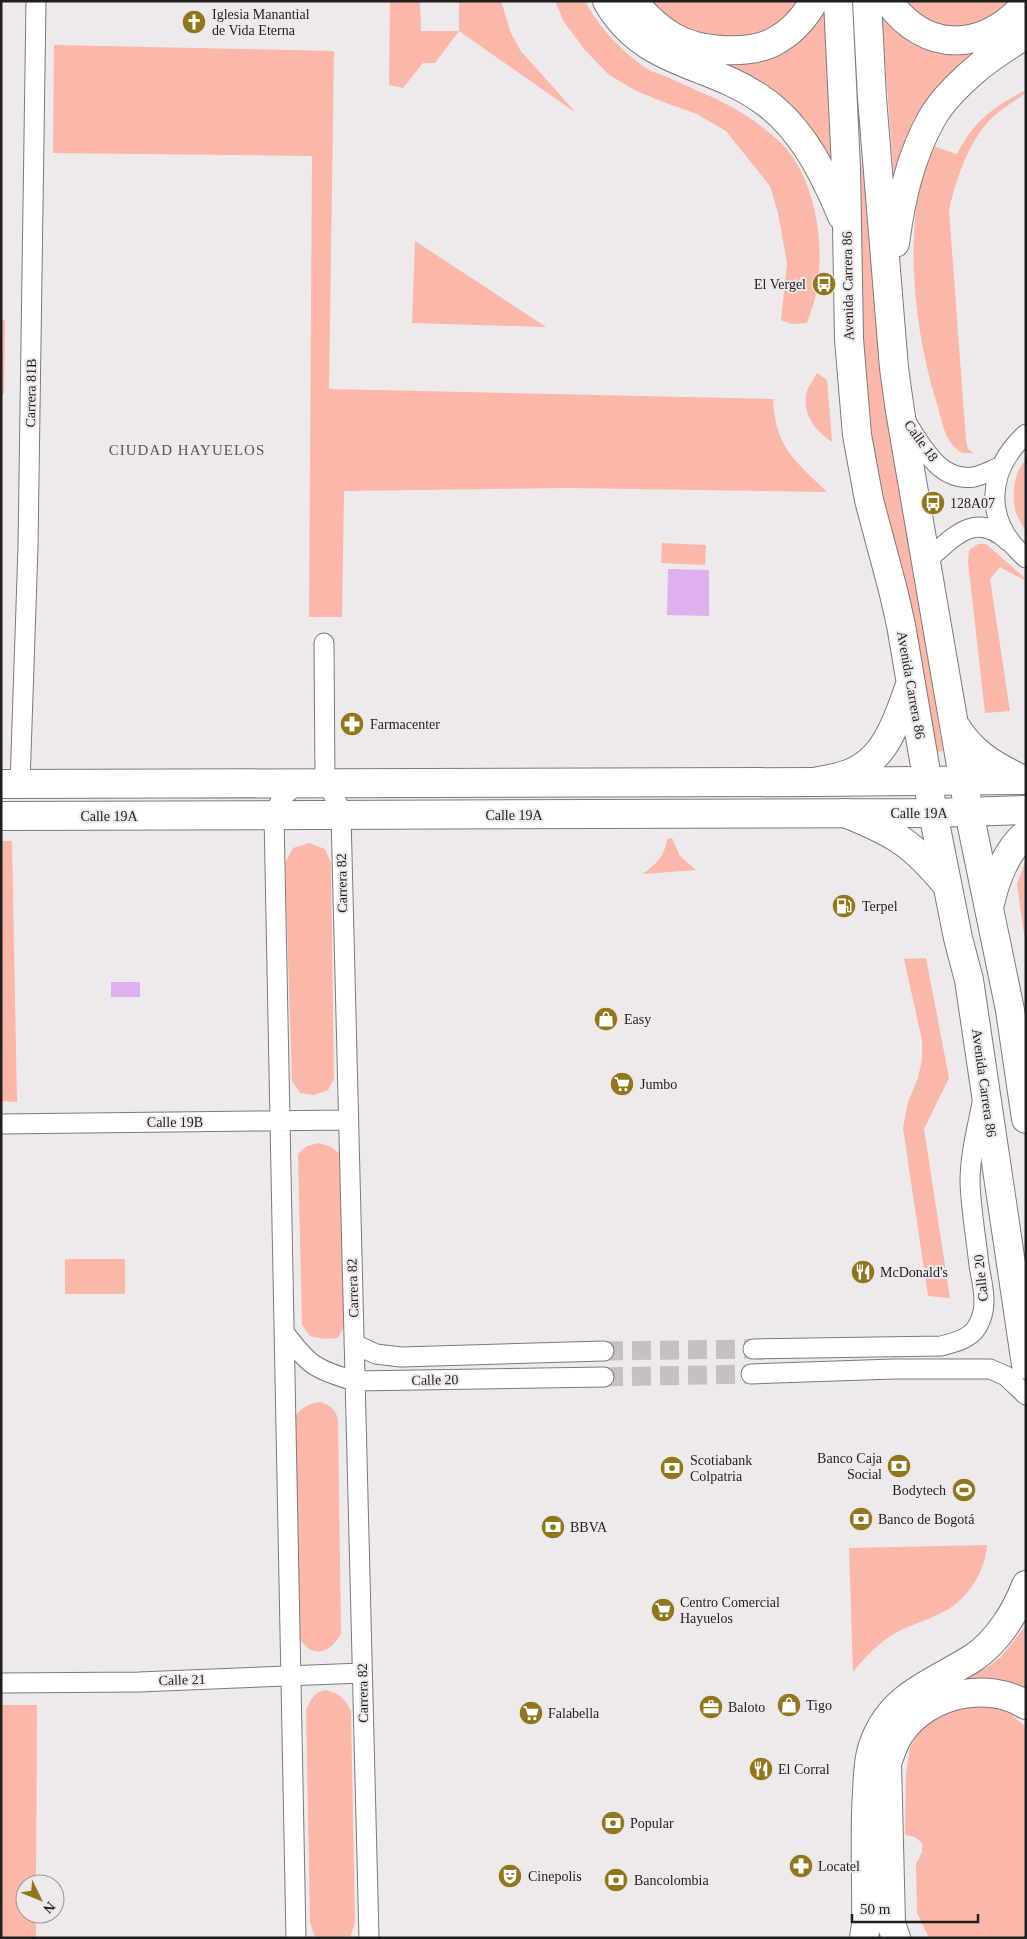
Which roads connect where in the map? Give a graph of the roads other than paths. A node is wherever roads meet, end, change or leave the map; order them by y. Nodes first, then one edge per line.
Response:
1 (36, 1) edge
2 (606, 1) edge
3 (633, 1) edge
4 (814, 1) edge
5 (838, 1) edge
6 (867, 1) edge
7 (888, 1) edge
8 (1026, 4) edge
9 (1026, 34) edge
10 (847, 230) junction
11 (888, 294) junction
12 (900, 411) junction
13 (1026, 434) edge
14 (1000, 467) junction
15 (1012, 545) junction
16 (1026, 558) edge
17 (925, 562) junction
18 (324, 643) dead end
19 (910, 683) junction
20 (952, 720) junction
21 (1025, 780) edge
22 (814, 782) junction
23 (927, 782) junction
24 (963, 782) junction
25 (312, 783) junction
26 (11, 784) edge
27 (1026, 810) edge
28 (969, 812) junction
29 (845, 813) junction
30 (933, 813) junction
31 (274, 815) junction
32 (341, 815) junction
33 (1, 816) edge
34 (1026, 834) edge
35 (948, 885) junction
36 (990, 907) junction
37 (985, 1090) junction
38 (1026, 1119) edge
39 (348, 1120) junction
40 (280, 1121) junction
41 (1, 1124) edge
42 (284, 1332) junction
43 (354, 1344) junction
44 (753, 1350) tunnel mouth
45 (604, 1351) tunnel mouth
46 (1026, 1365) edge
47 (752, 1374) tunnel mouth
48 (604, 1377) tunnel mouth
49 (355, 1381) junction
50 (1026, 1395) edge
51 (1026, 1585) edge
52 (362, 1673) junction
53 (292, 1676) junction
54 (1, 1683) edge
55 (1026, 1705) edge
56 (296, 1938) edge
57 (369, 1938) edge
58 (864, 1938) edge
59 (896, 1938) edge

1 - 26 street, Carrera 81B
2 - 10 main road
3 - 4 main road
5 - 10 main road, Avenida Carrera 86
6 - 11 main road
7 - 8 main road
9 - 11 main road
10 - 19 main road, Avenida Carrera 86
11 - 12 main road
12 - 14 street, Calle 18
12 - 17 main road
13 - 14 street
14 - 15 street
15 - 16 street
15 - 17 street
17 - 20 main road
18 - 25 street
19 - 22 main road
19 - 23 main road, Avenida Carrera 86
20 - 21 main road
20 - 24 main road
21 - 24 main road
22 - 23 main road
22 - 25 main road
23 - 24 main road
23 - 30 main road, Avenida Carrera 86
24 - 28 main road
25 - 26 main road
25 - 31 street
25 - 32 street, Carrera 82
27 - 28 main road, Calle 19A
28 - 30 main road, Calle 19A
28 - 36 main road
29 - 30 main road, Calle 19A
29 - 32 main road, Calle 19A
29 - 35 main road
30 - 35 main road, Avenida Carrera 86
31 - 32 main road, Calle 19A
31 - 33 main road, Calle 19A
31 - 40 street
32 - 39 street, Carrera 82
34 - 36 main road
35 - 37 main road, Avenida Carrera 86
36 - 38 main road
37 - 44 street, Calle 20
37 - 46 main road, Avenida Carrera 86
39 - 40 street, Calle 19B
39 - 43 street, Carrera 82
40 - 41 street, Calle 19B
40 - 42 street
42 - 49 street, Calle 20
42 - 53 street
43 - 45 street, Calle 20
43 - 49 street, Carrera 82
47 - 50 street
48 - 49 street, Calle 20
49 - 52 street, Carrera 82
51 - 58 main road
52 - 53 street, Calle 21
52 - 57 street, Carrera 82
53 - 54 street, Calle 21
53 - 56 street
55 - 59 main road

